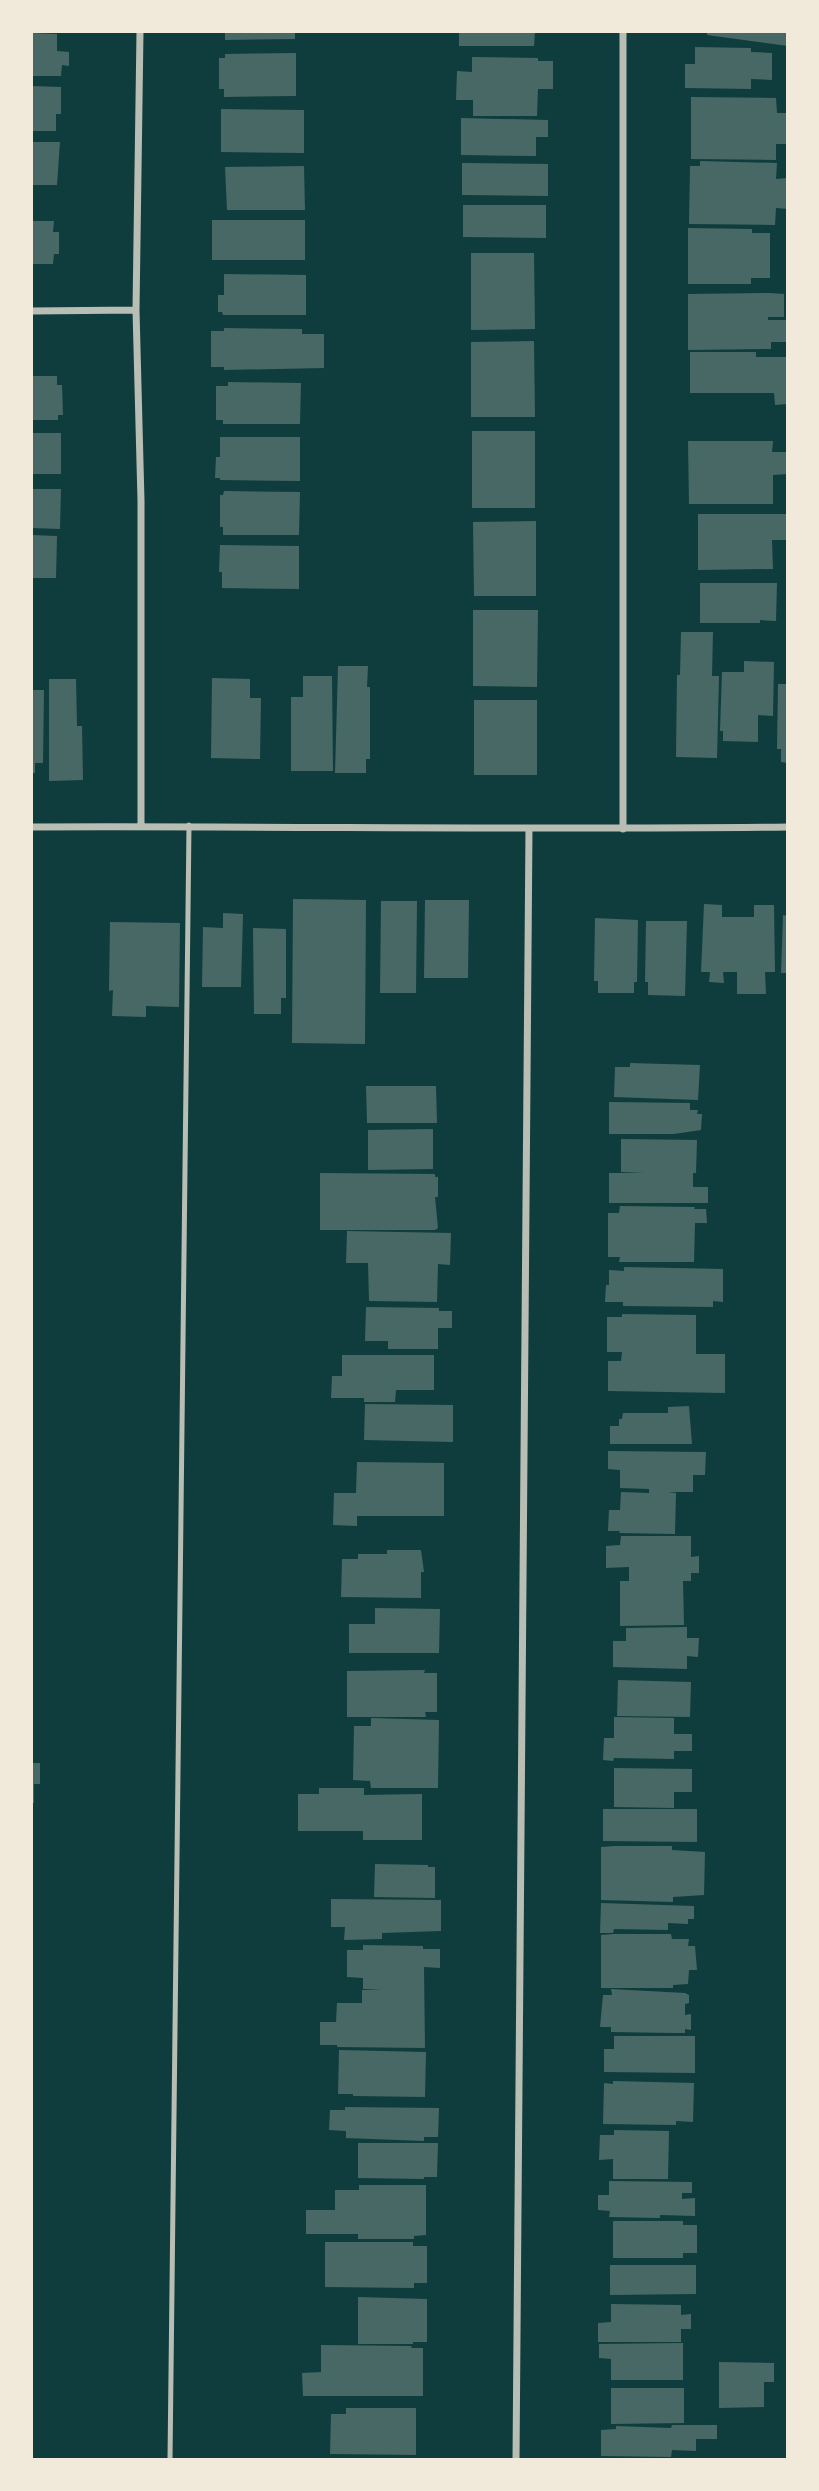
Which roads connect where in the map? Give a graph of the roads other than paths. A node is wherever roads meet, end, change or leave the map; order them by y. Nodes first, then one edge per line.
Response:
1 (141, 32) edge
2 (623, 32) edge
3 (136, 310) junction
4 (32, 311) edge
5 (189, 825) junction
6 (32, 827) edge
7 (141, 827) junction
8 (788, 827) edge
9 (529, 828) junction
10 (623, 829) junction
11 (170, 2459) edge
12 (516, 2459) edge

1 - 3 street
2 - 10 street
3 - 4 street
3 - 7 street
5 - 7 street
5 - 9 street
5 - 11 lane
6 - 7 street
8 - 10 street
9 - 10 street
9 - 12 street

